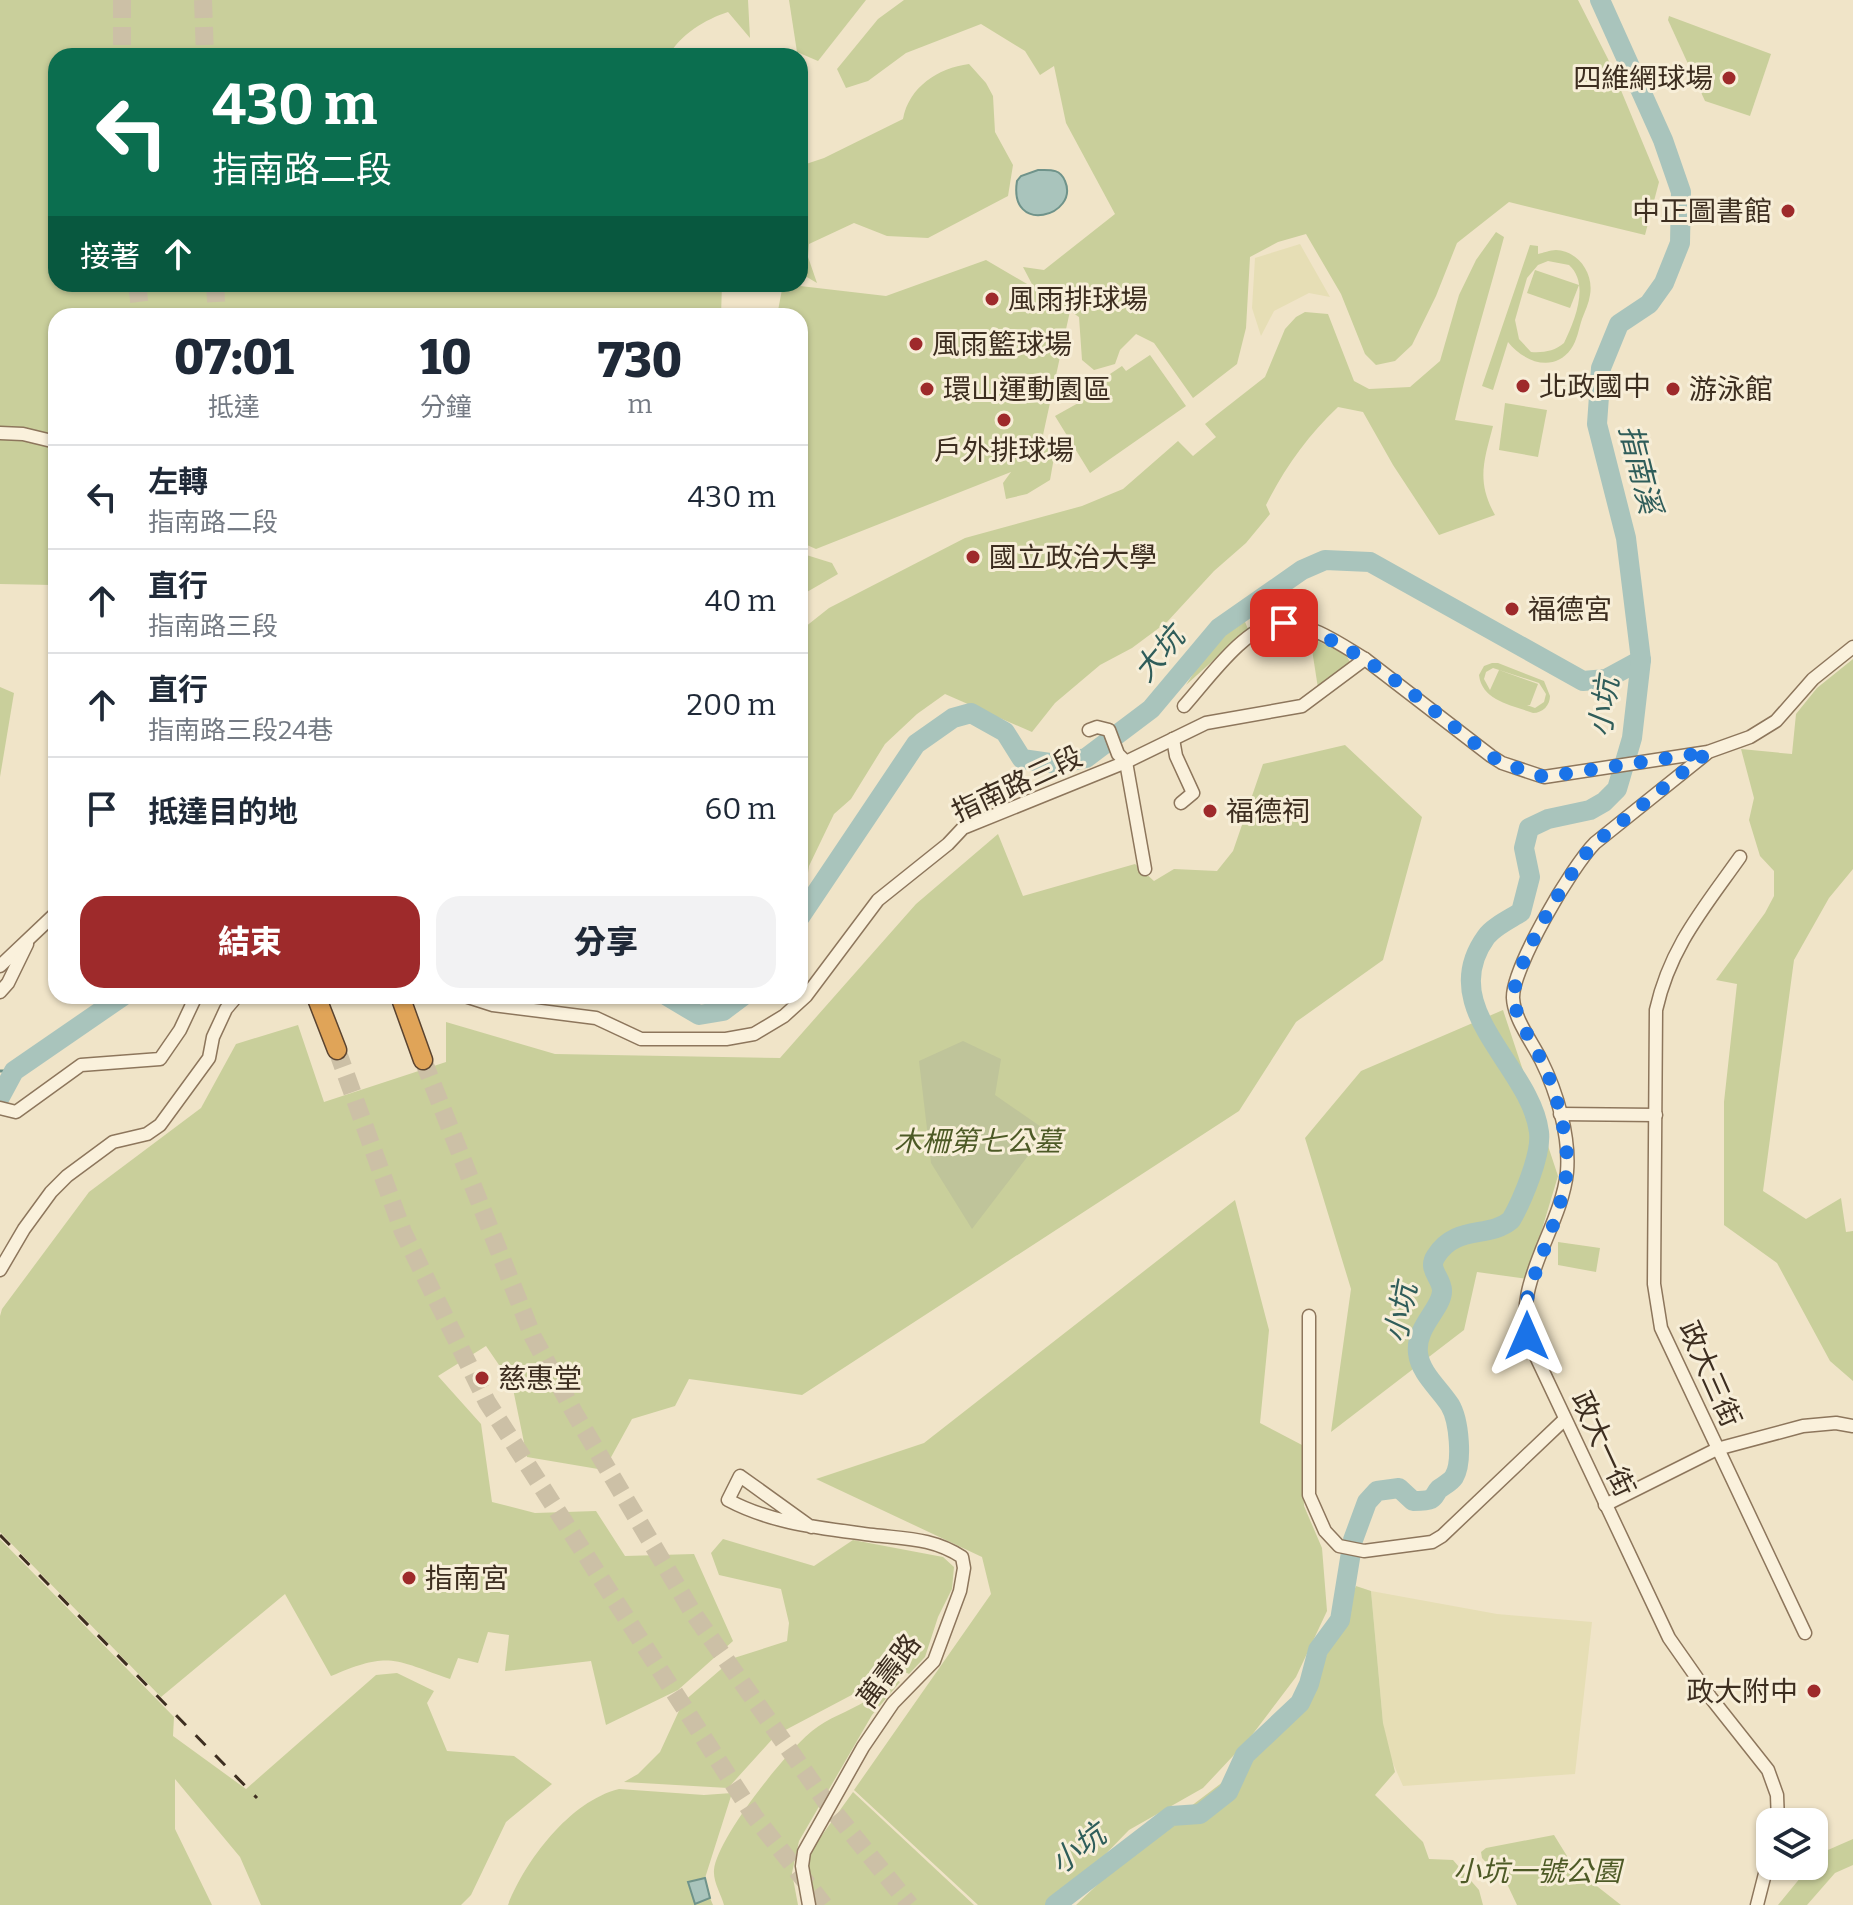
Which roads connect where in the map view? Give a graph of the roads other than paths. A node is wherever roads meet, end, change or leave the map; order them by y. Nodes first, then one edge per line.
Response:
1 (0, 433) edge
2 (48, 440) edge
3 (1853, 647) edge
4 (1365, 659) junction
5 (1184, 706) dead end
6 (1089, 730) dead end
7 (1173, 739) junction
8 (1708, 752) junction
9 (1122, 758) junction
10 (1181, 803) dead end
11 (1740, 857) dead end
12 (1145, 869) dead end
13 (48, 922) edge
14 (27, 944) junction
15 (0, 966) edge
16 (0, 992) edge
17 (808, 993) edge
18 (192, 1004) edge
19 (230, 1004) edge
20 (319, 1004) edge
21 (403, 1004) edge
22 (498, 1004) edge
23 (505, 1004) edge
24 (797, 1004) edge
25 (514, 1008) junction
26 (337, 1050) tunnel mouth
27 (420, 1053) tunnel mouth
28 (3, 1110) edge
29 (1560, 1114) junction
30 (1656, 1115) junction
31 (0, 1270) edge
32 (1309, 1316) dead end
33 (1565, 1419) junction
34 (1853, 1426) edge
35 (1717, 1449) junction
36 (1605, 1505) junction
37 (811, 1527) junction
38 (1805, 1633) dead end
39 (1777, 1808) edge
40 (1763, 1880) edge
41 (809, 1905) edge
42 (1757, 1905) edge

1 - 2 street
3 - 8 street
4 - 5 street
4 - 7 street, 指南路三段
4 - 8 street
6 - 9 street
7 - 9 street, 指南路三段
7 - 10 street
8 - 29 street, 政大一街
9 - 12 street
9 - 17 street, 指南路三段
11 - 30 street, 政大三街
13 - 14 street
14 - 15 street
14 - 16 street
18 - 28 street
19 - 31 street
20 - 26 highway
21 - 27 highway
22 - 25 street, 指南路三段
23 - 25 street
24 - 25 street, 指南路三段
29 - 30 street
29 - 33 street, 政大一街
30 - 35 street, 政大三街
32 - 33 street
33 - 36 street, 政大一街
34 - 35 street
35 - 36 street
35 - 38 street, 政大三街
36 - 39 street, 政大一街
37 - 37 street, 萬壽路
37 - 41 street, 萬壽路
40 - 42 street

